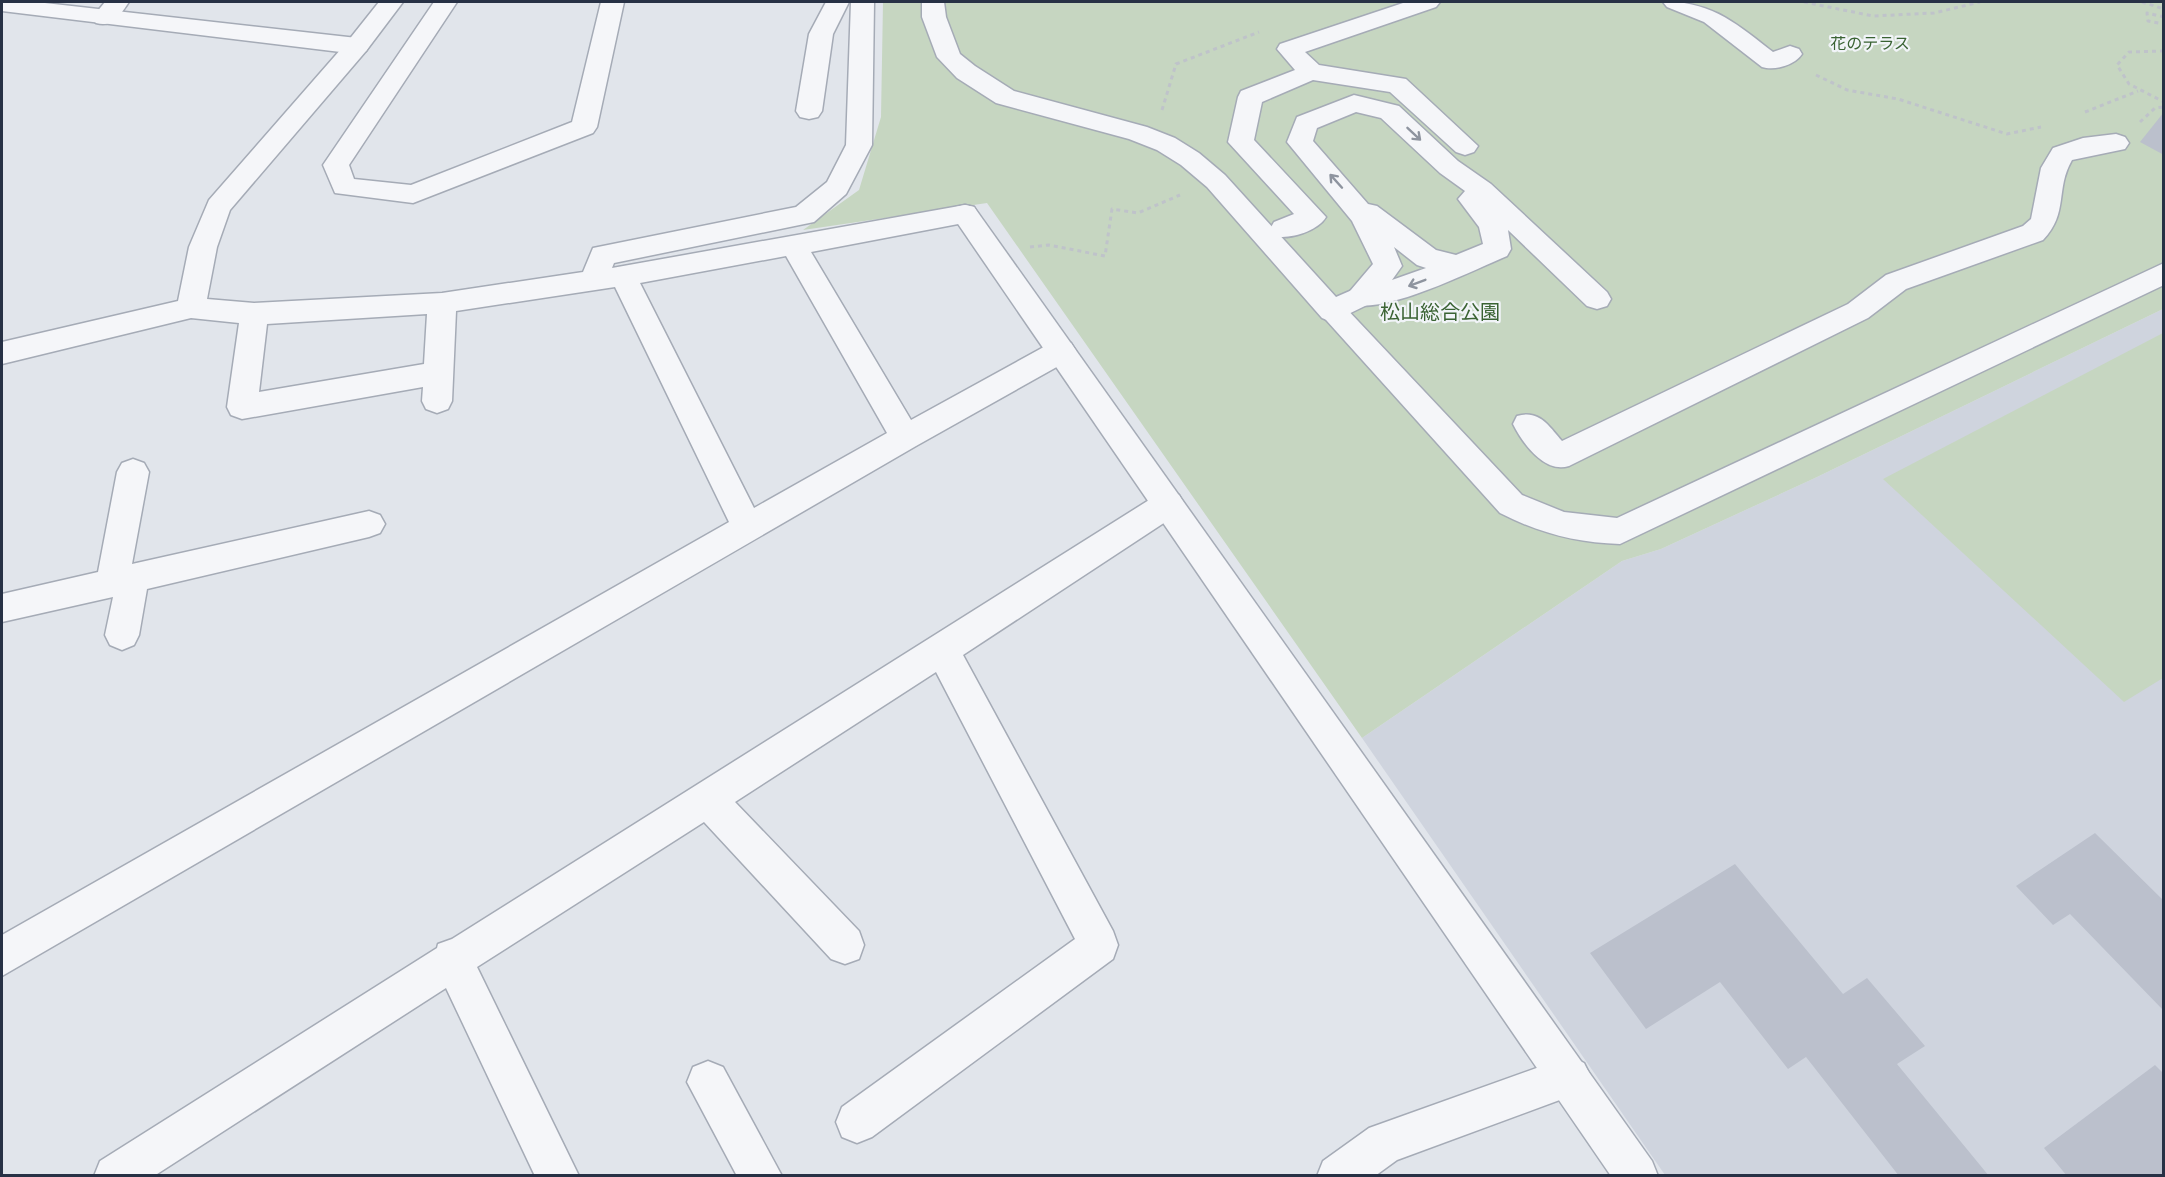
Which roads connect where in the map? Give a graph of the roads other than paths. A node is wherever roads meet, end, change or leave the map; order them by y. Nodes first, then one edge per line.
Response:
1 (391, 2) edge
2 (445, 2) edge
3 (613, 2) edge
4 (837, 2) edge
5 (863, 2) edge
6 (933, 2) edge
7 (1428, 2) edge
8 (1675, 2) edge
9 (2, 4) edge
10 (111, 10) edge
11 (357, 46) junction
12 (1790, 54) dead end
13 (1311, 72) junction
14 (809, 111) dead end
15 (2116, 143) dead end
16 (1457, 156) junction
17 (1357, 205) junction
18 (1284, 229) dead end
19 (794, 247) junction
20 (1497, 249) junction
21 (1458, 266) junction
22 (2163, 273) edge
23 (623, 276) junction
24 (593, 280) junction
25 (1359, 297) junction
26 (442, 303) junction
27 (191, 308) junction
28 (1332, 310) junction
29 (254, 314) junction
30 (1061, 351) junction
31 (2, 353) edge
32 (1528, 424) dead end
33 (905, 437) junction
34 (134, 472) dead end
35 (1168, 504) junction
36 (369, 524) dead end
37 (747, 527) junction
38 (122, 580) junction
39 (2, 608) edge
40 (122, 634) dead end
41 (943, 651) junction
42 (707, 799) junction
43 (845, 945) dead end
44 (2, 956) edge
45 (452, 958) junction
46 (1570, 1077) junction
47 (708, 1082) dead end
48 (857, 1122) dead end
49 (115, 1176) edge
50 (558, 1176) edge
51 (761, 1176) edge
52 (1338, 1176) edge
53 (1637, 1176) edge

1 - 11 street
2 - 3 street
4 - 14 street
5 - 24 street
6 - 28 street
7 - 13 street
8 - 12 street
9 - 10 street
10 - 11 street
11 - 27 street
13 - 16 street
13 - 18 street
15 - 32 street
17 -> 16 street
16 - 20 street
16 - 20 street
17 - 21 street
17 - 25 street
19 - 23 street
19 - 30 street
19 - 33 street
20 - 21 street
21 -> 25 street
22 - 28 street
23 - 24 street
23 - 37 street
24 - 26 street
25 - 28 street
26 - 29 street
26 - 29 street
27 - 29 street
27 - 31 street
30 - 33 street
30 - 35 street
33 - 37 street
34 - 38 street
35 - 41 street
35 - 46 street
36 - 38 street
37 - 44 street
38 - 39 street
38 - 40 street
41 - 42 street
41 - 48 street
42 - 43 street
42 - 45 street
45 - 49 street
45 - 50 street
46 - 52 street
46 - 53 street
47 - 51 street

